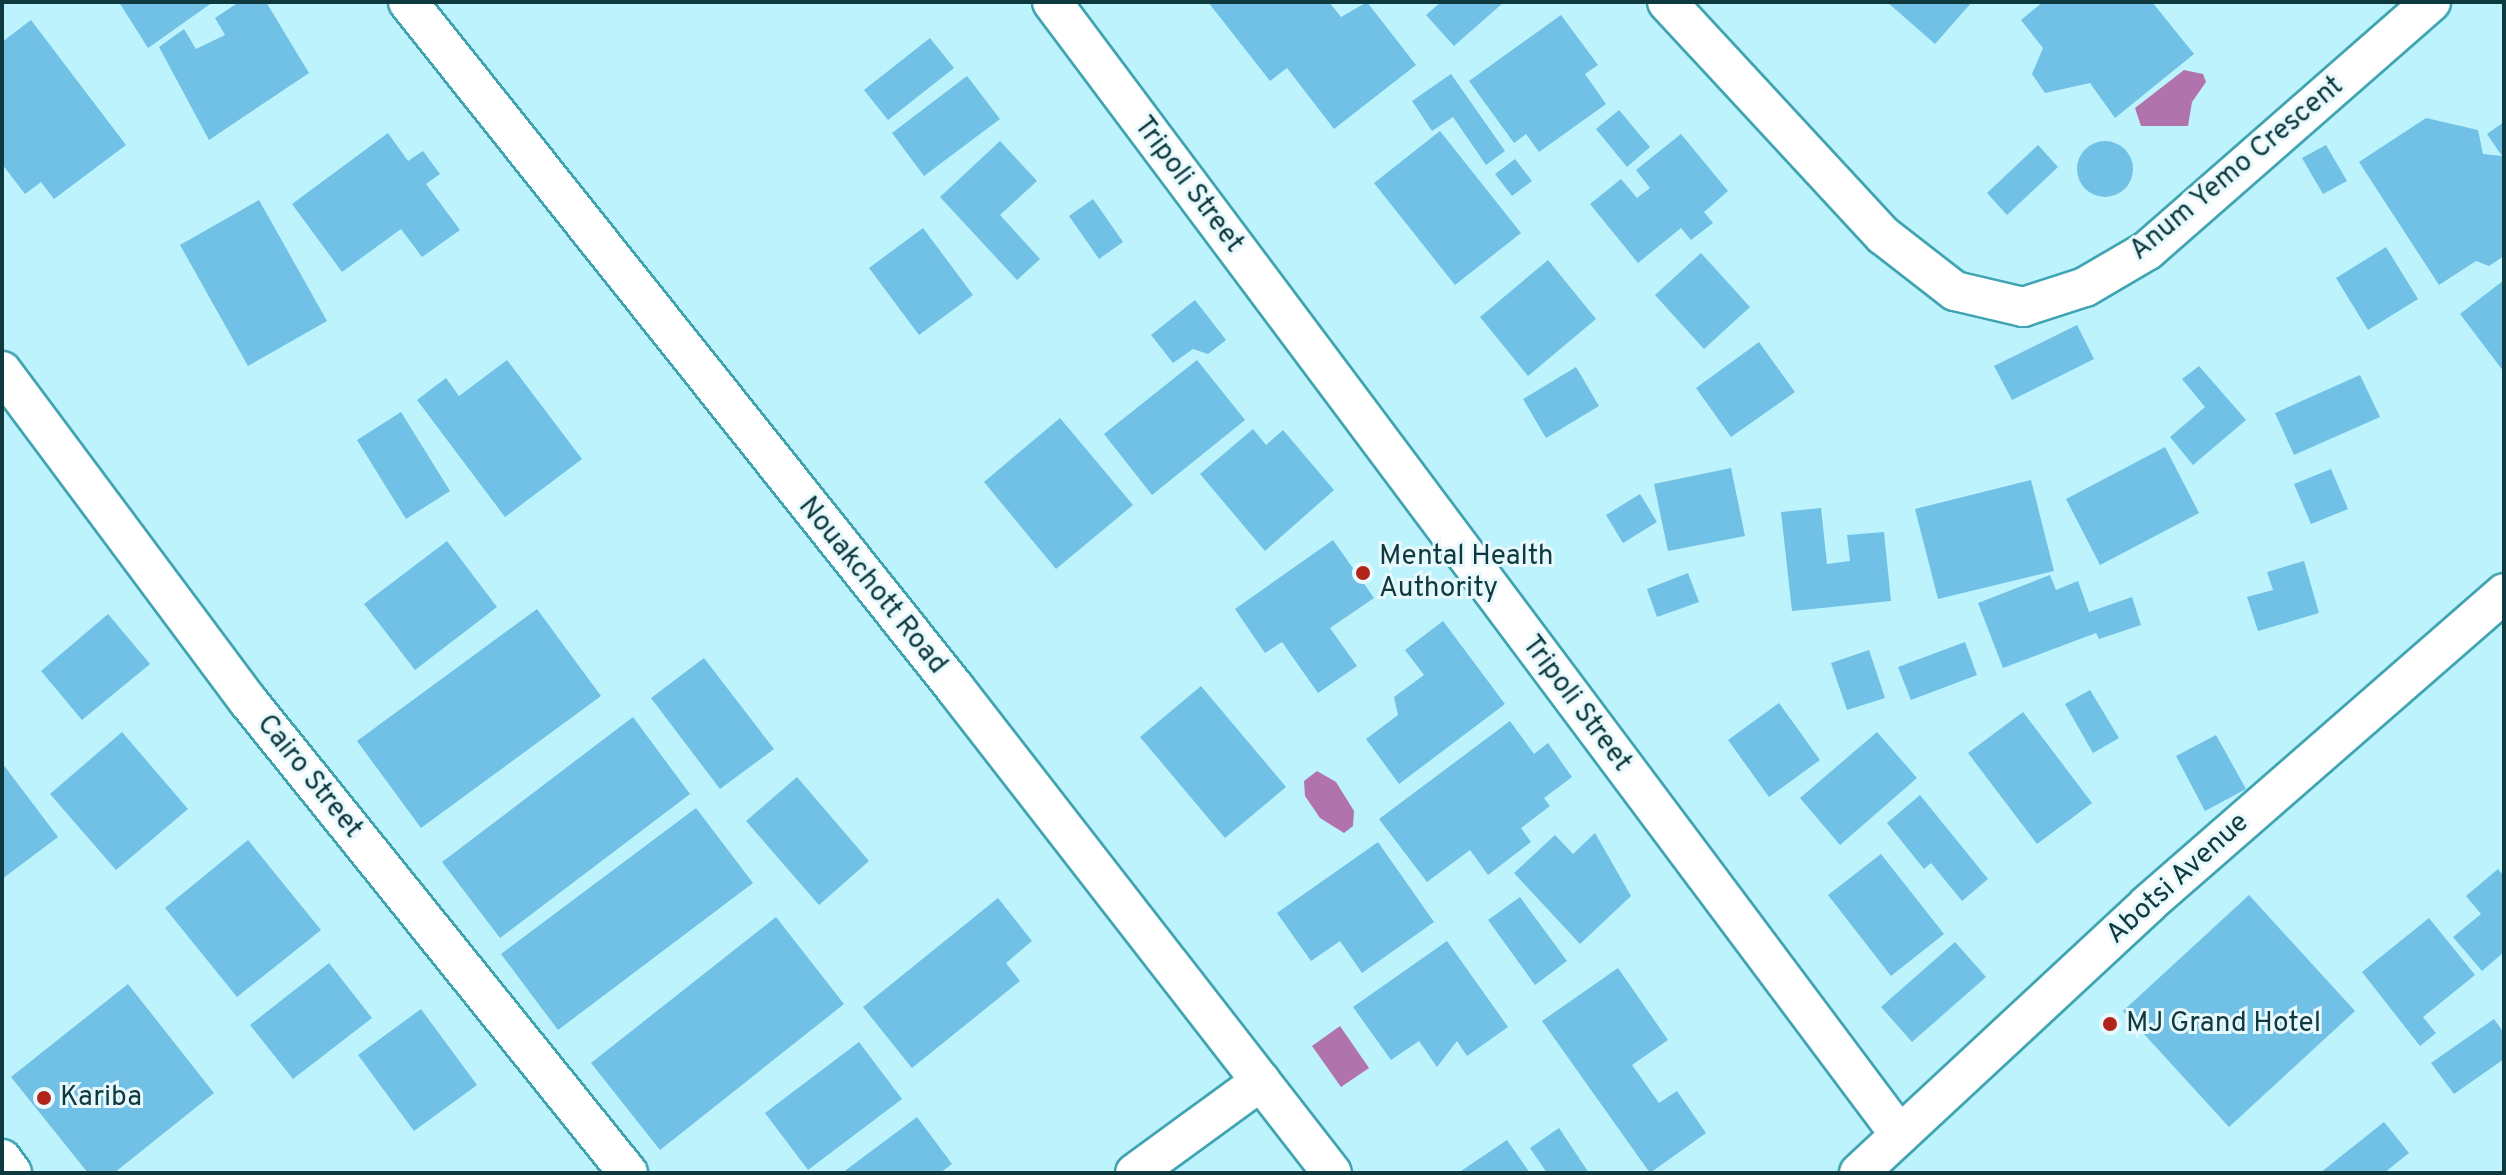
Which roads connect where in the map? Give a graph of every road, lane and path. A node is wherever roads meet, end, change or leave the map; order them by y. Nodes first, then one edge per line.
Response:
1 (408, 2) edge
2 (1052, 2) edge
3 (1667, 2) edge
4 (2431, 2) edge
5 (2, 371) edge
6 (2504, 593) edge
7 (1261, 1081) junction
8 (1900, 1135) junction
9 (2, 1159) edge
10 (12, 1173) edge
11 (628, 1173) edge
12 (1135, 1173) edge
13 (1332, 1173) edge
14 (1859, 1173) edge

1 - 7 street, Nouakchott Road
2 - 8 street, Tripoli Street
3 - 4 street, Anum Yemo Crescent
5 - 11 street, Cairo Street
6 - 8 street, Abotsi Avenue
7 - 12 street
7 - 13 street, Nouakchott Road
8 - 14 street, Abotsi Avenue
9 - 10 street

